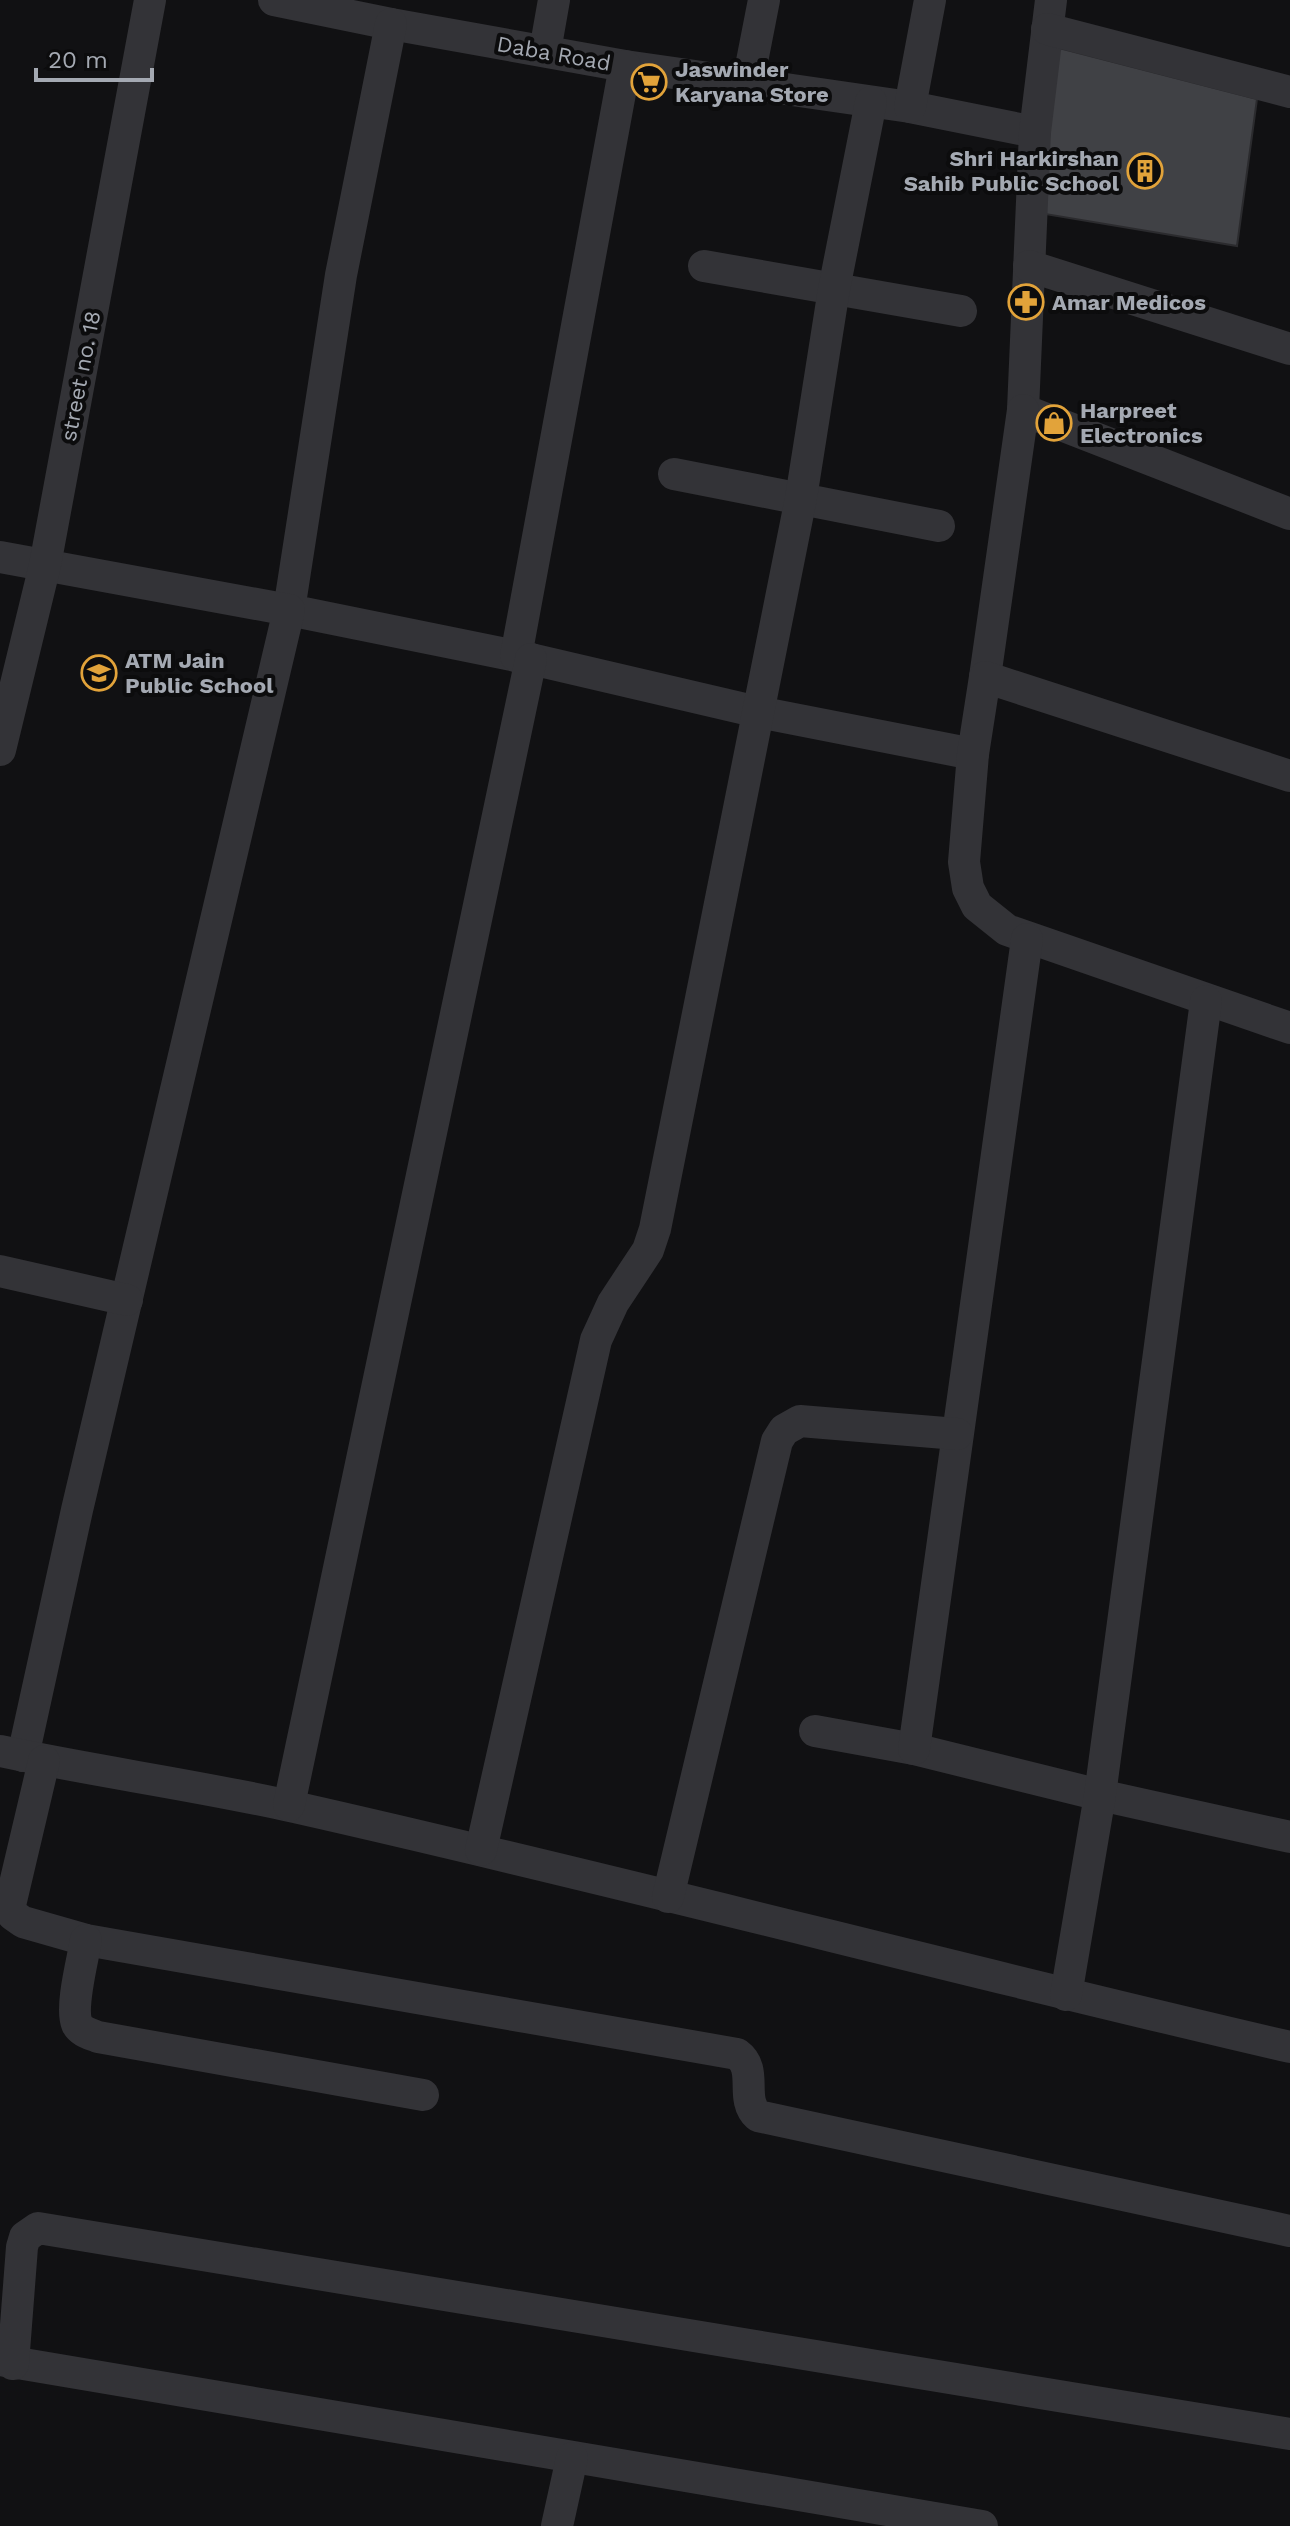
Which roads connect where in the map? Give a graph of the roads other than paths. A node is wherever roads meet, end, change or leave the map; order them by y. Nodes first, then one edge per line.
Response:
1 (150, 0) edge
2 (554, 0) edge
3 (764, 0) edge
4 (930, 0) edge
5 (291, 2) edge
6 (1049, 14) edge
7 (391, 24) junction
8 (545, 51) junction
9 (625, 66) junction
10 (748, 82) junction
11 (1290, 92) edge
12 (871, 102) junction
13 (910, 107) junction
14 (1035, 132) junction
15 (704, 266) dead end
16 (1029, 266) junction
17 (834, 289) junction
18 (961, 311) dead end
19 (1290, 349) edge
20 (1023, 410) junction
21 (674, 474) dead end
22 (801, 498) junction
23 (1290, 514) edge
24 (939, 526) dead end
25 (0, 557) edge
26 (45, 565) junction
27 (289, 610) junction
28 (524, 658) junction
29 (985, 677) junction
30 (758, 712) junction
31 (0, 750) edge
32 (973, 754) junction
33 (1290, 776) edge
34 (1027, 939) junction
35 (1206, 1001) junction
36 (1290, 1028) edge
37 (0, 1271) edge
38 (127, 1300) junction
39 (957, 1434) junction
40 (815, 1731) dead end
41 (914, 1749) junction
42 (22, 1756) edge
43 (1100, 1795) junction
44 (289, 1805) junction
45 (1290, 1837) edge
46 (481, 1850) junction
47 (668, 1897) junction
48 (86, 1940) junction
49 (1066, 1995) junction
50 (1290, 2047) edge
51 (423, 2095) dead end
52 (1290, 2231) edge
53 (7, 2362) edge
54 (1290, 2434) edge
55 (572, 2458) junction
56 (557, 2526) edge
57 (982, 2526) edge

1 - 26 street, street no. 18
2 - 8 street
3 - 10 street
4 - 13 street
5 - 7 street, Daba Road
6 - 11 street
6 - 14 street
7 - 8 street, Daba Road
7 - 27 street
8 - 9 street, Daba Road
9 - 10 street, Daba Road
9 - 28 street
10 - 12 street, Daba Road
12 - 13 street, Daba Road
12 - 17 street
13 - 14 street, Daba Road
14 - 16 street
15 - 17 street
16 - 19 street
16 - 20 street
17 - 18 street
17 - 22 street
20 - 23 street
20 - 29 street
21 - 22 street
22 - 24 street
22 - 30 street
25 - 26 street
26 - 27 street
26 - 31 street, street no. 18
27 - 28 street
27 - 38 street
28 - 30 street
28 - 44 street
29 - 32 street
29 - 33 street
30 - 32 street
30 - 46 street
32 - 34 street
34 - 35 street
34 - 39 street
35 - 36 street
35 - 43 street
37 - 38 street
38 - 42 street
39 - 41 street
39 - 47 street
40 - 41 street
41 - 43 street
42 - 44 street
42 - 48 street
43 - 45 street
43 - 49 street
44 - 46 street
46 - 47 street
47 - 49 street
48 - 51 street
48 - 52 street
49 - 50 street
53 - 54 street
53 - 55 street
55 - 56 street
55 - 57 street

